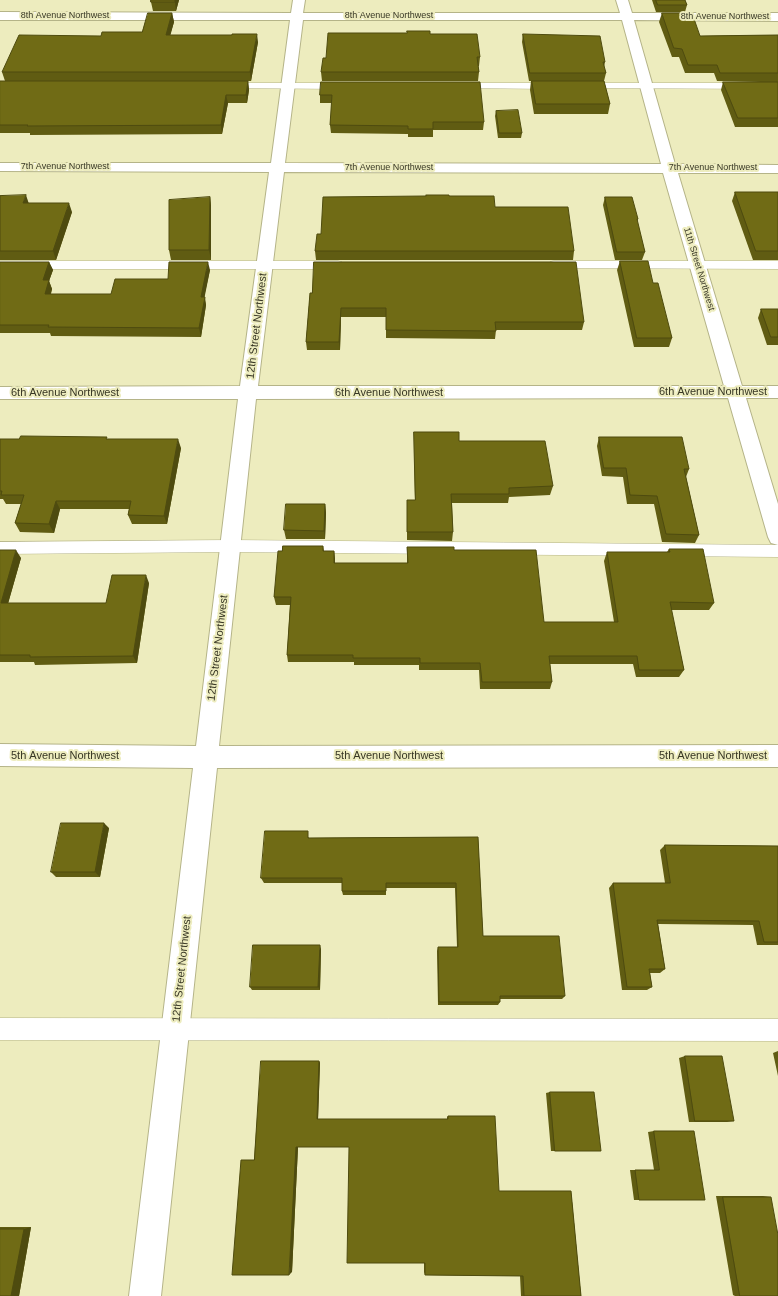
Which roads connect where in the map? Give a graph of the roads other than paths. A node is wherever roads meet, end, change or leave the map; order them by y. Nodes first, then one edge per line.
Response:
1 (622, 0) edge
2 (298, 8) edge
3 (0, 16) edge
4 (627, 17) junction
5 (778, 17) edge
6 (218, 86) edge
7 (288, 86) junction
8 (352, 86) edge
9 (447, 86) edge
10 (646, 86) junction
11 (778, 86) edge
12 (0, 167) edge
13 (278, 168) junction
14 (669, 168) junction
15 (778, 169) edge
16 (0, 265) edge
17 (265, 265) junction
18 (351, 265) edge
19 (540, 265) edge
20 (698, 265) junction
21 (778, 265) edge
22 (736, 392) junction
23 (778, 392) edge
24 (0, 393) edge
25 (248, 393) junction
26 (778, 537) edge
27 (230, 546) junction
28 (0, 548) edge
29 (778, 550) edge
30 (0, 755) edge
31 (778, 756) edge
32 (206, 757) junction
33 (0, 1029) edge
34 (175, 1029) junction
35 (778, 1030) edge
36 (145, 1296) edge

1 - 4 street, 11th Street Northwest
2 - 3 street, 8th Avenue Northwest
2 - 4 street, 8th Avenue Northwest
2 - 7 street, 12th Street Northwest
4 - 5 street, 8th Avenue Northwest
4 - 10 street, 11th Street Northwest
6 - 7 lane
7 - 8 lane
7 - 13 street, 12th Street Northwest
9 - 10 lane
10 - 11 lane
10 - 14 street, 11th Street Northwest
12 - 13 street, 7th Avenue Northwest
13 - 14 street, 7th Avenue Northwest
13 - 17 street, 12th Street Northwest
14 - 15 street, 7th Avenue Northwest
14 - 20 street, 11th Street Northwest
16 - 17 lane
17 - 18 lane
17 - 25 street, 12th Street Northwest
19 - 20 lane
20 - 21 lane
20 - 22 street, 11th Street Northwest
22 - 23 street, 6th Avenue Northwest
22 - 25 street, 6th Avenue Northwest
22 - 26 street, 11th Street Northwest
24 - 25 street, 6th Avenue Northwest
25 - 27 street, 12th Street Northwest
27 - 28 lane
27 - 29 lane
27 - 32 street, 12th Street Northwest
30 - 32 street, 5th Avenue Northwest
31 - 32 street, 5th Avenue Northwest
32 - 34 street, 12th Street Northwest
33 - 34 lane
34 - 35 lane
34 - 36 street, 12th Street Northwest

